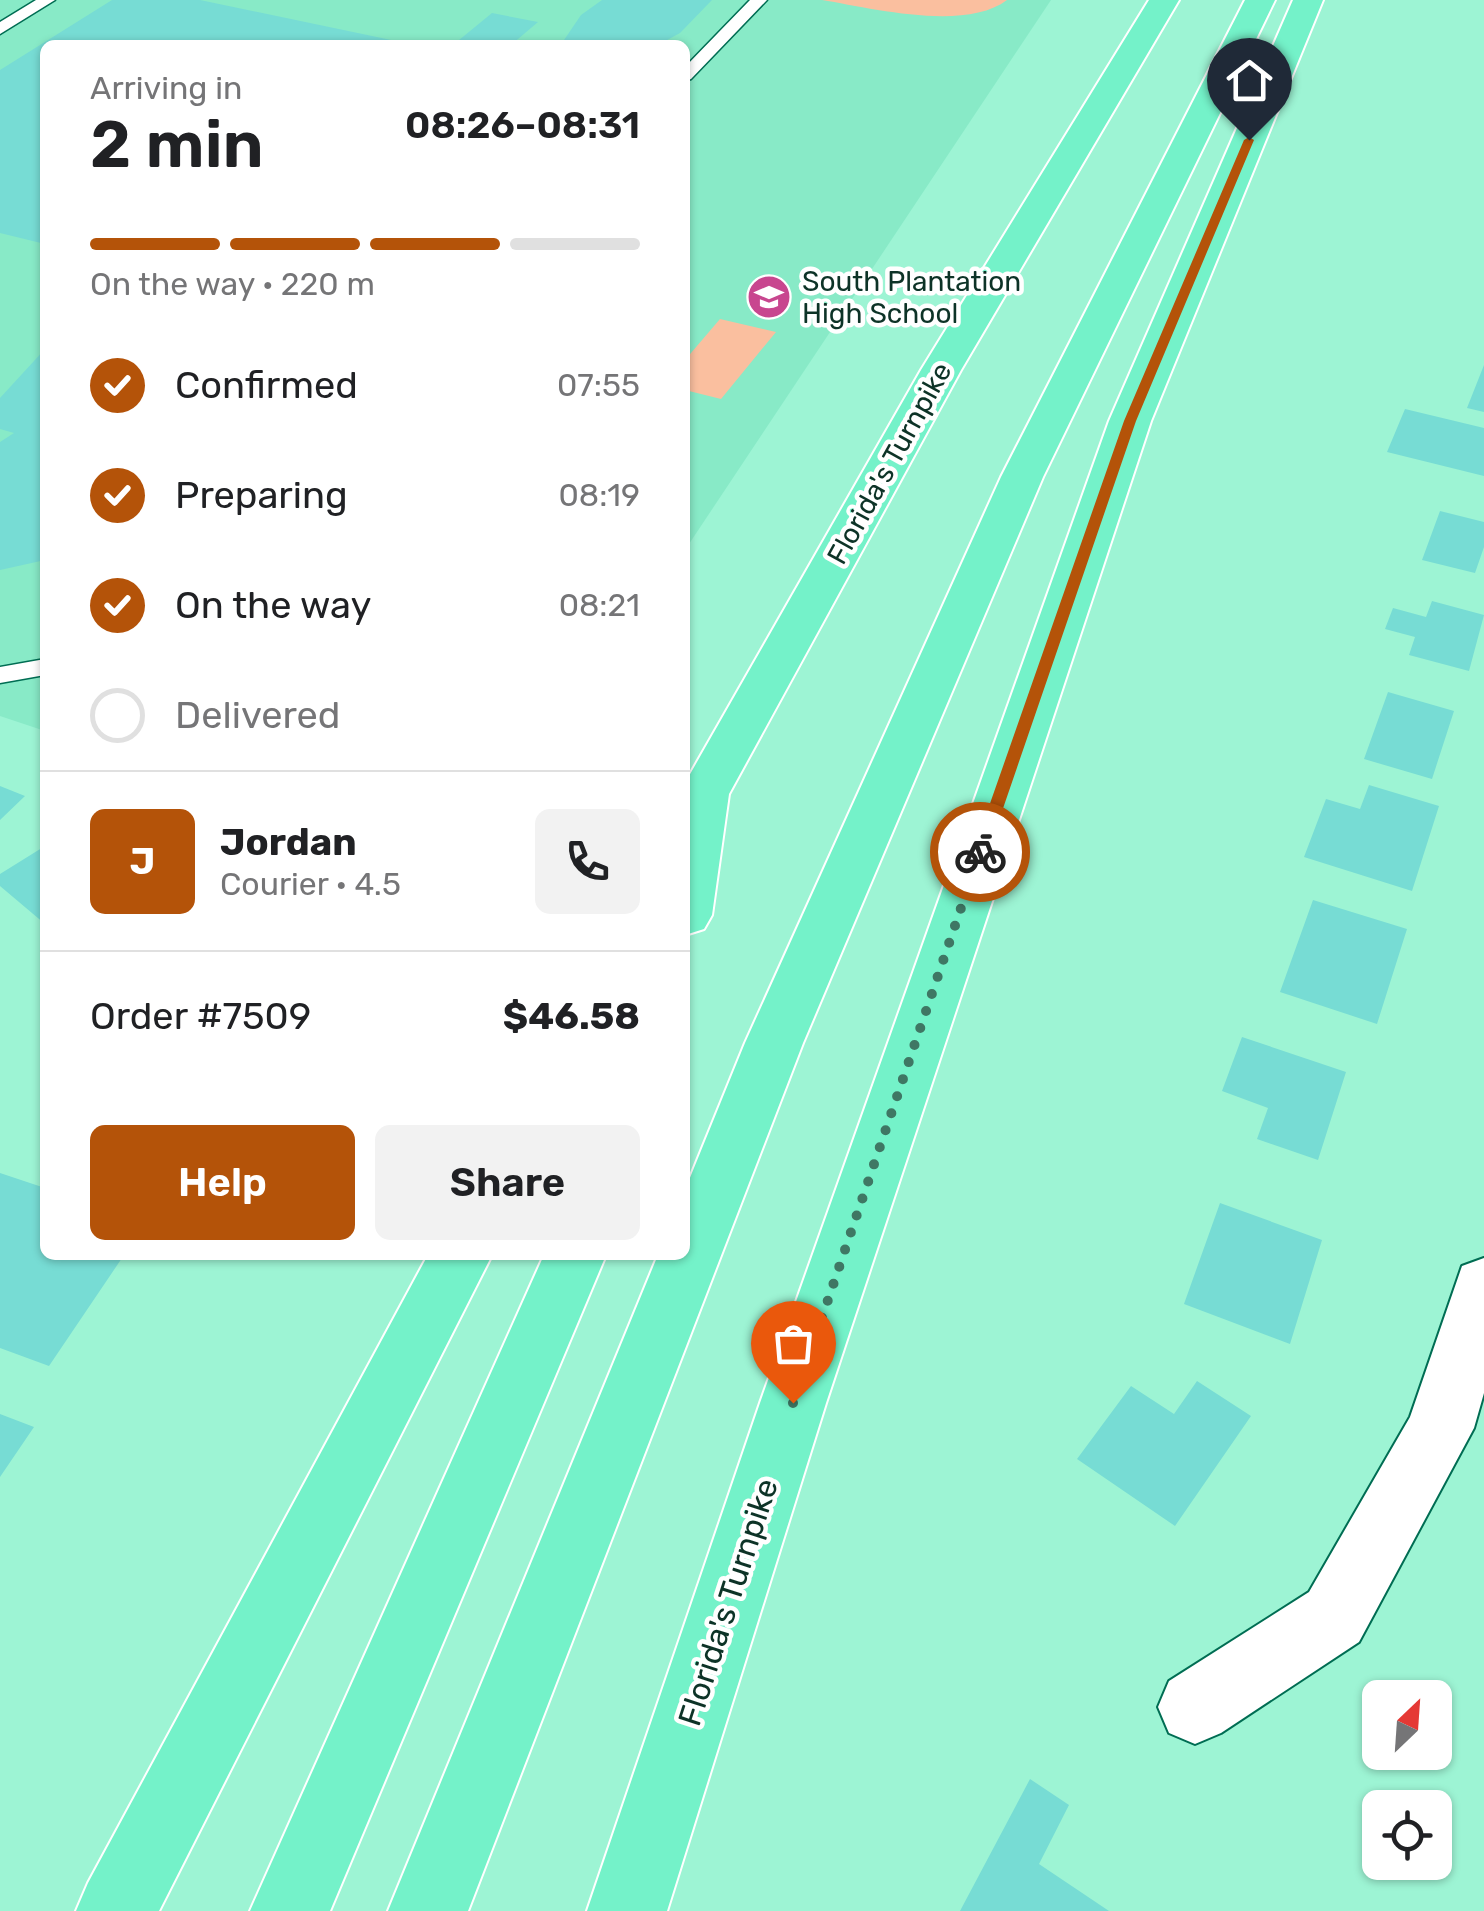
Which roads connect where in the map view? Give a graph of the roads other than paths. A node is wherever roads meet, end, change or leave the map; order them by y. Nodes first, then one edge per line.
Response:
1 (47, 0) edge
2 (759, 0) edge
3 (1164, 0) edge
4 (1260, 0) edge
5 (1308, 0) edge
6 (0, 29) edge
7 (690, 71) edge
8 (40, 668) edge
9 (0, 675) edge
10 (694, 810) edge
11 (690, 857) edge
12 (690, 1254) edge
13 (458, 1260) edge
14 (573, 1260) edge
15 (688, 1260) edge
16 (1484, 1286) edge
17 (1196, 1707) dead end
18 (116, 1911) edge
19 (290, 1911) edge
20 (428, 1911) edge
21 (627, 1911) edge

1 - 6 lane
2 - 7 lane
3 - 10 highway, Florida's Turnpike
4 - 12 highway
5 - 21 highway, Florida's Turnpike
8 - 9 lane
10 - 11 highway
13 - 18 highway
14 - 19 highway
15 - 20 highway
16 - 17 street

